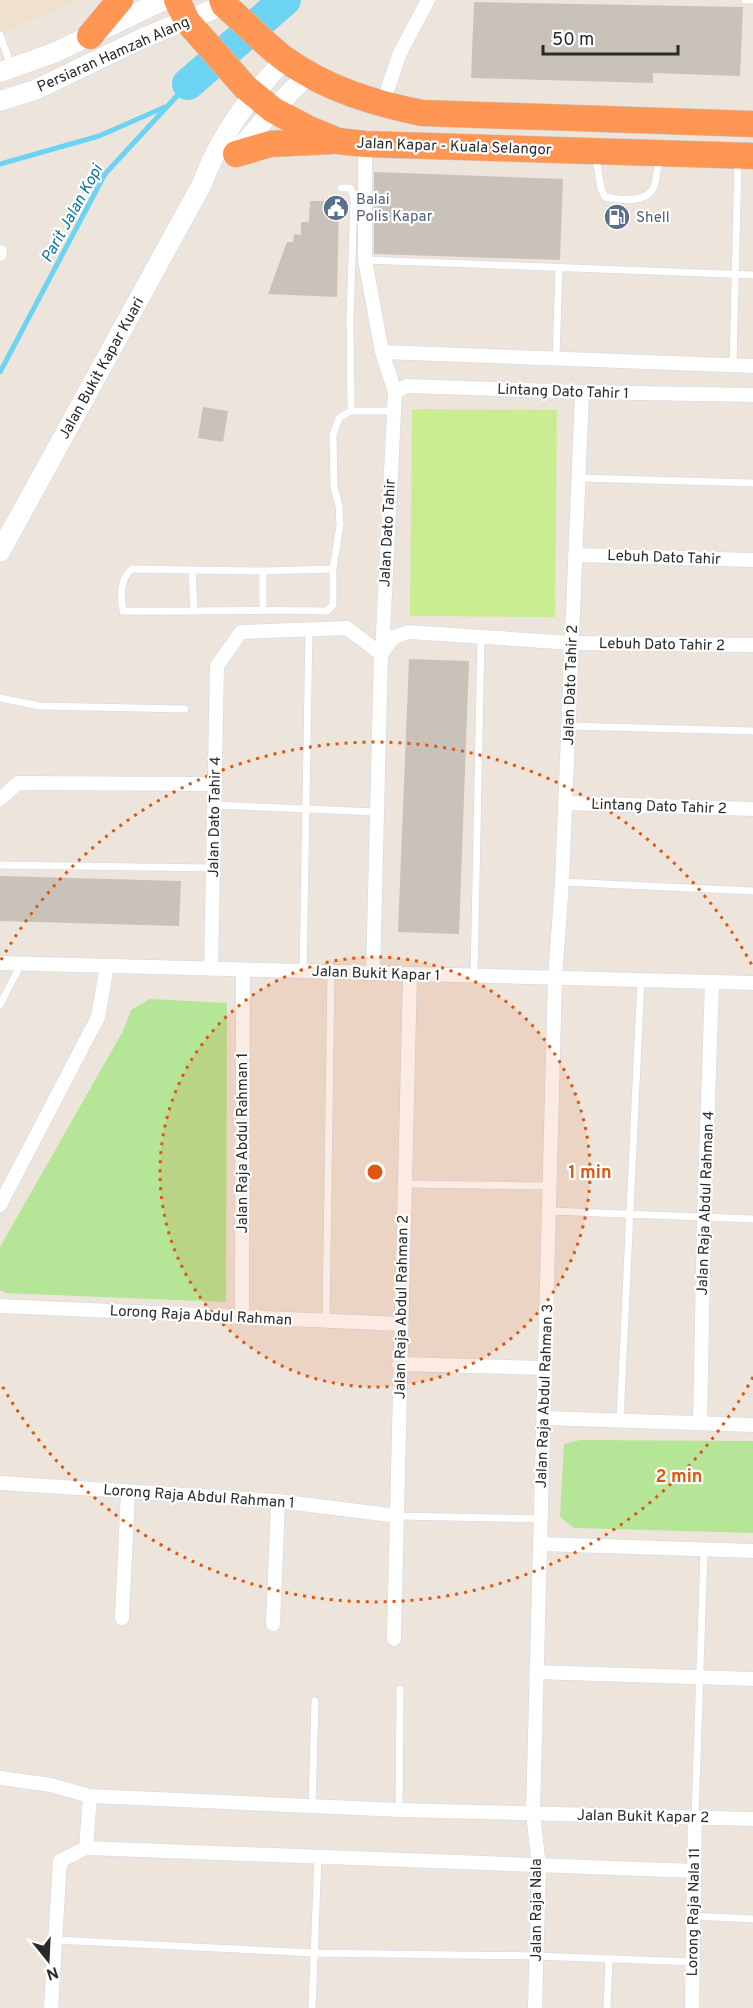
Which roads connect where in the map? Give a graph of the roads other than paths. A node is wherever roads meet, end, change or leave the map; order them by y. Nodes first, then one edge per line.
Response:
1 (120, 0) edge
2 (164, 0) edge
3 (428, 0) edge
4 (744, 0) edge
5 (753, 0) edge
6 (226, 5) edge
7 (188, 18) edge
8 (0, 35) edge
9 (90, 36) junction
10 (282, 56) junction
11 (6, 71) edge
12 (308, 74) junction
13 (249, 90) junction
14 (0, 101) edge
15 (382, 105) junction
16 (273, 110) junction
17 (753, 124) edge
18 (338, 141) junction
19 (365, 144) junction
20 (595, 151) junction
21 (660, 153) junction
22 (236, 154) junction
23 (746, 156) edge
24 (201, 184) junction
25 (340, 188) dead end
26 (365, 260) junction
27 (559, 268) junction
28 (735, 274) junction
29 (753, 275) edge
30 (382, 352) junction
31 (556, 358) junction
32 (733, 365) junction
33 (753, 366) edge
34 (394, 392) junction
35 (582, 392) junction
36 (753, 395) edge
37 (351, 411) junction
38 (393, 411) junction
39 (578, 478) junction
40 (753, 483) edge
41 (0, 552) edge
42 (575, 555) junction
43 (753, 560) edge
44 (333, 569) junction
45 (192, 571) junction
46 (263, 571) junction
47 (263, 609) junction
48 (194, 611) junction
49 (309, 630) junction
50 (481, 638) junction
51 (572, 643) junction
52 (753, 645) edge
53 (381, 654) junction
54 (0, 698) edge
55 (184, 709) dead end
56 (569, 726) junction
57 (753, 731) edge
58 (215, 784) junction
59 (0, 799) edge
60 (566, 803) junction
61 (214, 805) junction
62 (306, 809) junction
63 (753, 809) edge
64 (377, 812) junction
65 (0, 865) edge
66 (213, 868) junction
67 (562, 882) junction
68 (753, 891) edge
69 (0, 963) edge
70 (21, 964) junction
71 (107, 966) junction
72 (211, 969) junction
73 (243, 970) junction
74 (303, 972) junction
75 (331, 972) junction
76 (373, 974) junction
77 (410, 974) junction
78 (474, 976) junction
79 (555, 978) junction
80 (641, 980) junction
81 (712, 982) junction
82 (753, 983) edge
83 (0, 1005) edge
84 (404, 1184) junction
85 (549, 1186) junction
86 (0, 1205) edge
87 (549, 1211) junction
88 (630, 1214) junction
89 (704, 1217) junction
90 (753, 1219) edge
91 (0, 1306) edge
92 (242, 1317) junction
93 (326, 1321) junction
94 (401, 1324) junction
95 (399, 1364) junction
96 (544, 1368) junction
97 (543, 1418) junction
98 (620, 1420) junction
99 (700, 1423) junction
100 (753, 1425) edge
101 (0, 1483) edge
102 (128, 1491) junction
103 (278, 1501) junction
104 (398, 1516) junction
105 (540, 1520) junction
106 (540, 1544) junction
107 (704, 1551) junction
108 (753, 1551) edge
109 (122, 1618) dead end
110 (273, 1624) dead end
111 (394, 1639) dead end
112 (536, 1672) junction
113 (700, 1677) junction
114 (753, 1679) edge
115 (400, 1689) dead end
116 (315, 1701) dead end
117 (0, 1778) edge
118 (90, 1796) junction
119 (312, 1806) junction
120 (399, 1810) junction
121 (532, 1813) junction
122 (695, 1816) junction
123 (753, 1819) edge
124 (86, 1848) junction
125 (318, 1857) junction
126 (539, 1866) junction
127 (695, 1871) junction
128 (694, 1916) junction
129 (753, 1919) edge
130 (55, 1940) junction
131 (314, 1953) junction
132 (536, 1956) junction
133 (609, 1959) junction
134 (693, 1962) junction
135 (51, 2008) edge
136 (312, 2008) edge
137 (535, 2008) edge
138 (607, 2008) edge
139 (692, 2008) edge

1 - 9 highway
2 - 9 street, Persiaran Hamzah Alang
3 - 15 street
4 - 5 lane
6 - 7 street, Persiaran Hamzah Alang
6 - 10 highway
7 - 13 highway, Jalan Kapar - Kuala Selangor
7 - 14 street, Persiaran Hamzah Alang
8 - 11 lane
9 - 11 street, Persiaran Hamzah Alang
10 - 12 highway
10 - 13 street, Jalan Bukit Kapar Kuari
12 - 15 highway
12 - 16 street, Jalan Bukit Kapar Kuari
13 - 16 highway, Jalan Kapar - Kuala Selangor
13 - 24 street, Jalan Bukit Kapar Kuari
15 - 17 highway
16 - 18 highway, Jalan Kapar - Kuala Selangor
16 - 22 street, Jalan Bukit Kapar Kuari
18 - 19 highway, Jalan Kapar - Kuala Selangor
18 - 22 highway
19 - 20 highway, Jalan Kapar - Kuala Selangor
19 - 26 street
20 - 21 highway, Jalan Kapar - Kuala Selangor
20 - 21 lane
21 - 23 highway, Jalan Kapar - Kuala Selangor
22 - 24 street, Jalan Bukit Kapar Kuari
23 - 28 lane
24 - 41 street, Jalan Bukit Kapar Kuari
25 - 37 lane
26 - 27 lane
26 - 30 street
27 - 28 lane
27 - 31 lane
28 - 29 lane
28 - 32 lane
30 - 31 street
30 - 34 street
31 - 32 street
32 - 33 street
34 - 35 street, Lintang Dato Tahir 1
34 - 38 street
35 - 36 street, Lintang Dato Tahir 1
35 - 39 street, Jalan Dato Tahir 2
37 - 38 lane
37 - 44 lane
38 - 53 street, Jalan Dato Tahir
39 - 40 lane
39 - 42 street, Jalan Dato Tahir 2
42 - 43 street, Lebuh Dato Tahir
42 - 51 street, Jalan Dato Tahir 2
44 - 46 lane
44 - 47 lane
45 - 46 lane
45 - 48 lane
45 - 48 lane
46 - 47 lane
47 - 48 lane
49 - 53 street
49 - 58 street, Jalan Dato Tahir 4
49 - 62 lane
50 - 51 street, Lebuh Dato Tahir 2
50 - 53 street, Lebuh Dato Tahir 2
50 - 78 lane
51 - 52 street, Lebuh Dato Tahir 2
51 - 56 street, Jalan Dato Tahir 2
53 - 64 street, Jalan Dato Tahir
54 - 55 lane
56 - 57 lane
56 - 60 street, Jalan Dato Tahir 2
58 - 59 street
58 - 61 street, Jalan Dato Tahir 4
60 - 63 street, Lintang Dato Tahir 2
60 - 67 street, Jalan Dato Tahir 2
61 - 62 lane
61 - 66 street, Jalan Dato Tahir 4
62 - 64 lane
62 - 74 lane
64 - 76 street, Jalan Dato Tahir
65 - 66 lane
66 - 72 street, Jalan Dato Tahir 4
67 - 68 lane
67 - 79 street, Jalan Dato Tahir 2
69 - 70 street, Jalan Bukit Kapar 1
70 - 71 street, Jalan Bukit Kapar 1
70 - 83 lane
71 - 72 street, Jalan Bukit Kapar 1
71 - 86 street
72 - 73 street, Jalan Bukit Kapar 1
73 - 74 street, Jalan Bukit Kapar 1
73 - 92 street, Jalan Raja Abdul Rahman 1
74 - 75 street, Jalan Bukit Kapar 1
75 - 76 street, Jalan Bukit Kapar 1
75 - 93 lane
76 - 77 street, Jalan Bukit Kapar 1
77 - 78 street, Jalan Bukit Kapar 1
77 - 84 street, Jalan Raja Abdul Rahman 2
78 - 79 street, Jalan Bukit Kapar 1
79 - 80 street, Jalan Bukit Kapar 1
79 - 85 street, Jalan Raja Abdul Rahman 3
80 - 81 street, Jalan Bukit Kapar 1
80 - 88 lane
81 - 82 street, Jalan Bukit Kapar 1
81 - 89 street, Jalan Raja Abdul Rahman 4
84 - 85 lane
84 - 94 street, Jalan Raja Abdul Rahman 2
85 - 87 street, Jalan Raja Abdul Rahman 3
87 - 88 lane
87 - 96 street, Jalan Raja Abdul Rahman 3
88 - 89 lane
88 - 98 lane
89 - 90 lane
89 - 99 street, Jalan Raja Abdul Rahman 4
91 - 92 street, Lorong Raja Abdul Rahman
92 - 93 street, Lorong Raja Abdul Rahman
93 - 94 street, Lorong Raja Abdul Rahman
94 - 95 street, Jalan Raja Abdul Rahman 2
95 - 96 street
95 - 104 street, Jalan Raja Abdul Rahman 2
96 - 97 street, Jalan Raja Abdul Rahman 3
97 - 98 street
97 - 105 street, Jalan Raja Abdul Rahman 3
98 - 99 street
99 - 100 street
101 - 102 street, Lorong Raja Abdul Rahman 1
102 - 103 street, Lorong Raja Abdul Rahman 1
102 - 109 street
103 - 104 street, Lorong Raja Abdul Rahman 1
103 - 110 street
104 - 105 lane
104 - 111 street, Jalan Raja Abdul Rahman 2
105 - 106 street, Jalan Raja Abdul Rahman 3
106 - 107 street
106 - 112 street, Jalan Raja Abdul Rahman 3
107 - 108 street
107 - 113 lane
112 - 113 street
112 - 121 street, Jalan Raja Abdul Rahman 3
113 - 114 street
113 - 122 lane
115 - 120 lane
116 - 119 lane
117 - 118 street, Jalan Bukit Kapar 2
118 - 119 street, Jalan Bukit Kapar 2
118 - 124 street
119 - 120 street, Jalan Bukit Kapar 2
120 - 121 street, Jalan Bukit Kapar 2
121 - 122 street, Jalan Bukit Kapar 2
121 - 126 street, Jalan Raja Nala
122 - 123 street, Jalan Bukit Kapar 2
122 - 127 street, Lorong Raja Nala 11
124 - 125 street
124 - 130 street
125 - 126 street
125 - 131 lane
126 - 127 street
126 - 132 street, Jalan Raja Nala
127 - 128 street, Lorong Raja Nala 11
128 - 129 lane
128 - 134 street, Lorong Raja Nala 11
130 - 131 lane
130 - 135 street
131 - 132 lane
131 - 136 lane
132 - 133 lane
132 - 137 street, Jalan Raja Nala
133 - 134 lane
133 - 138 lane
134 - 139 street, Lorong Raja Nala 11

